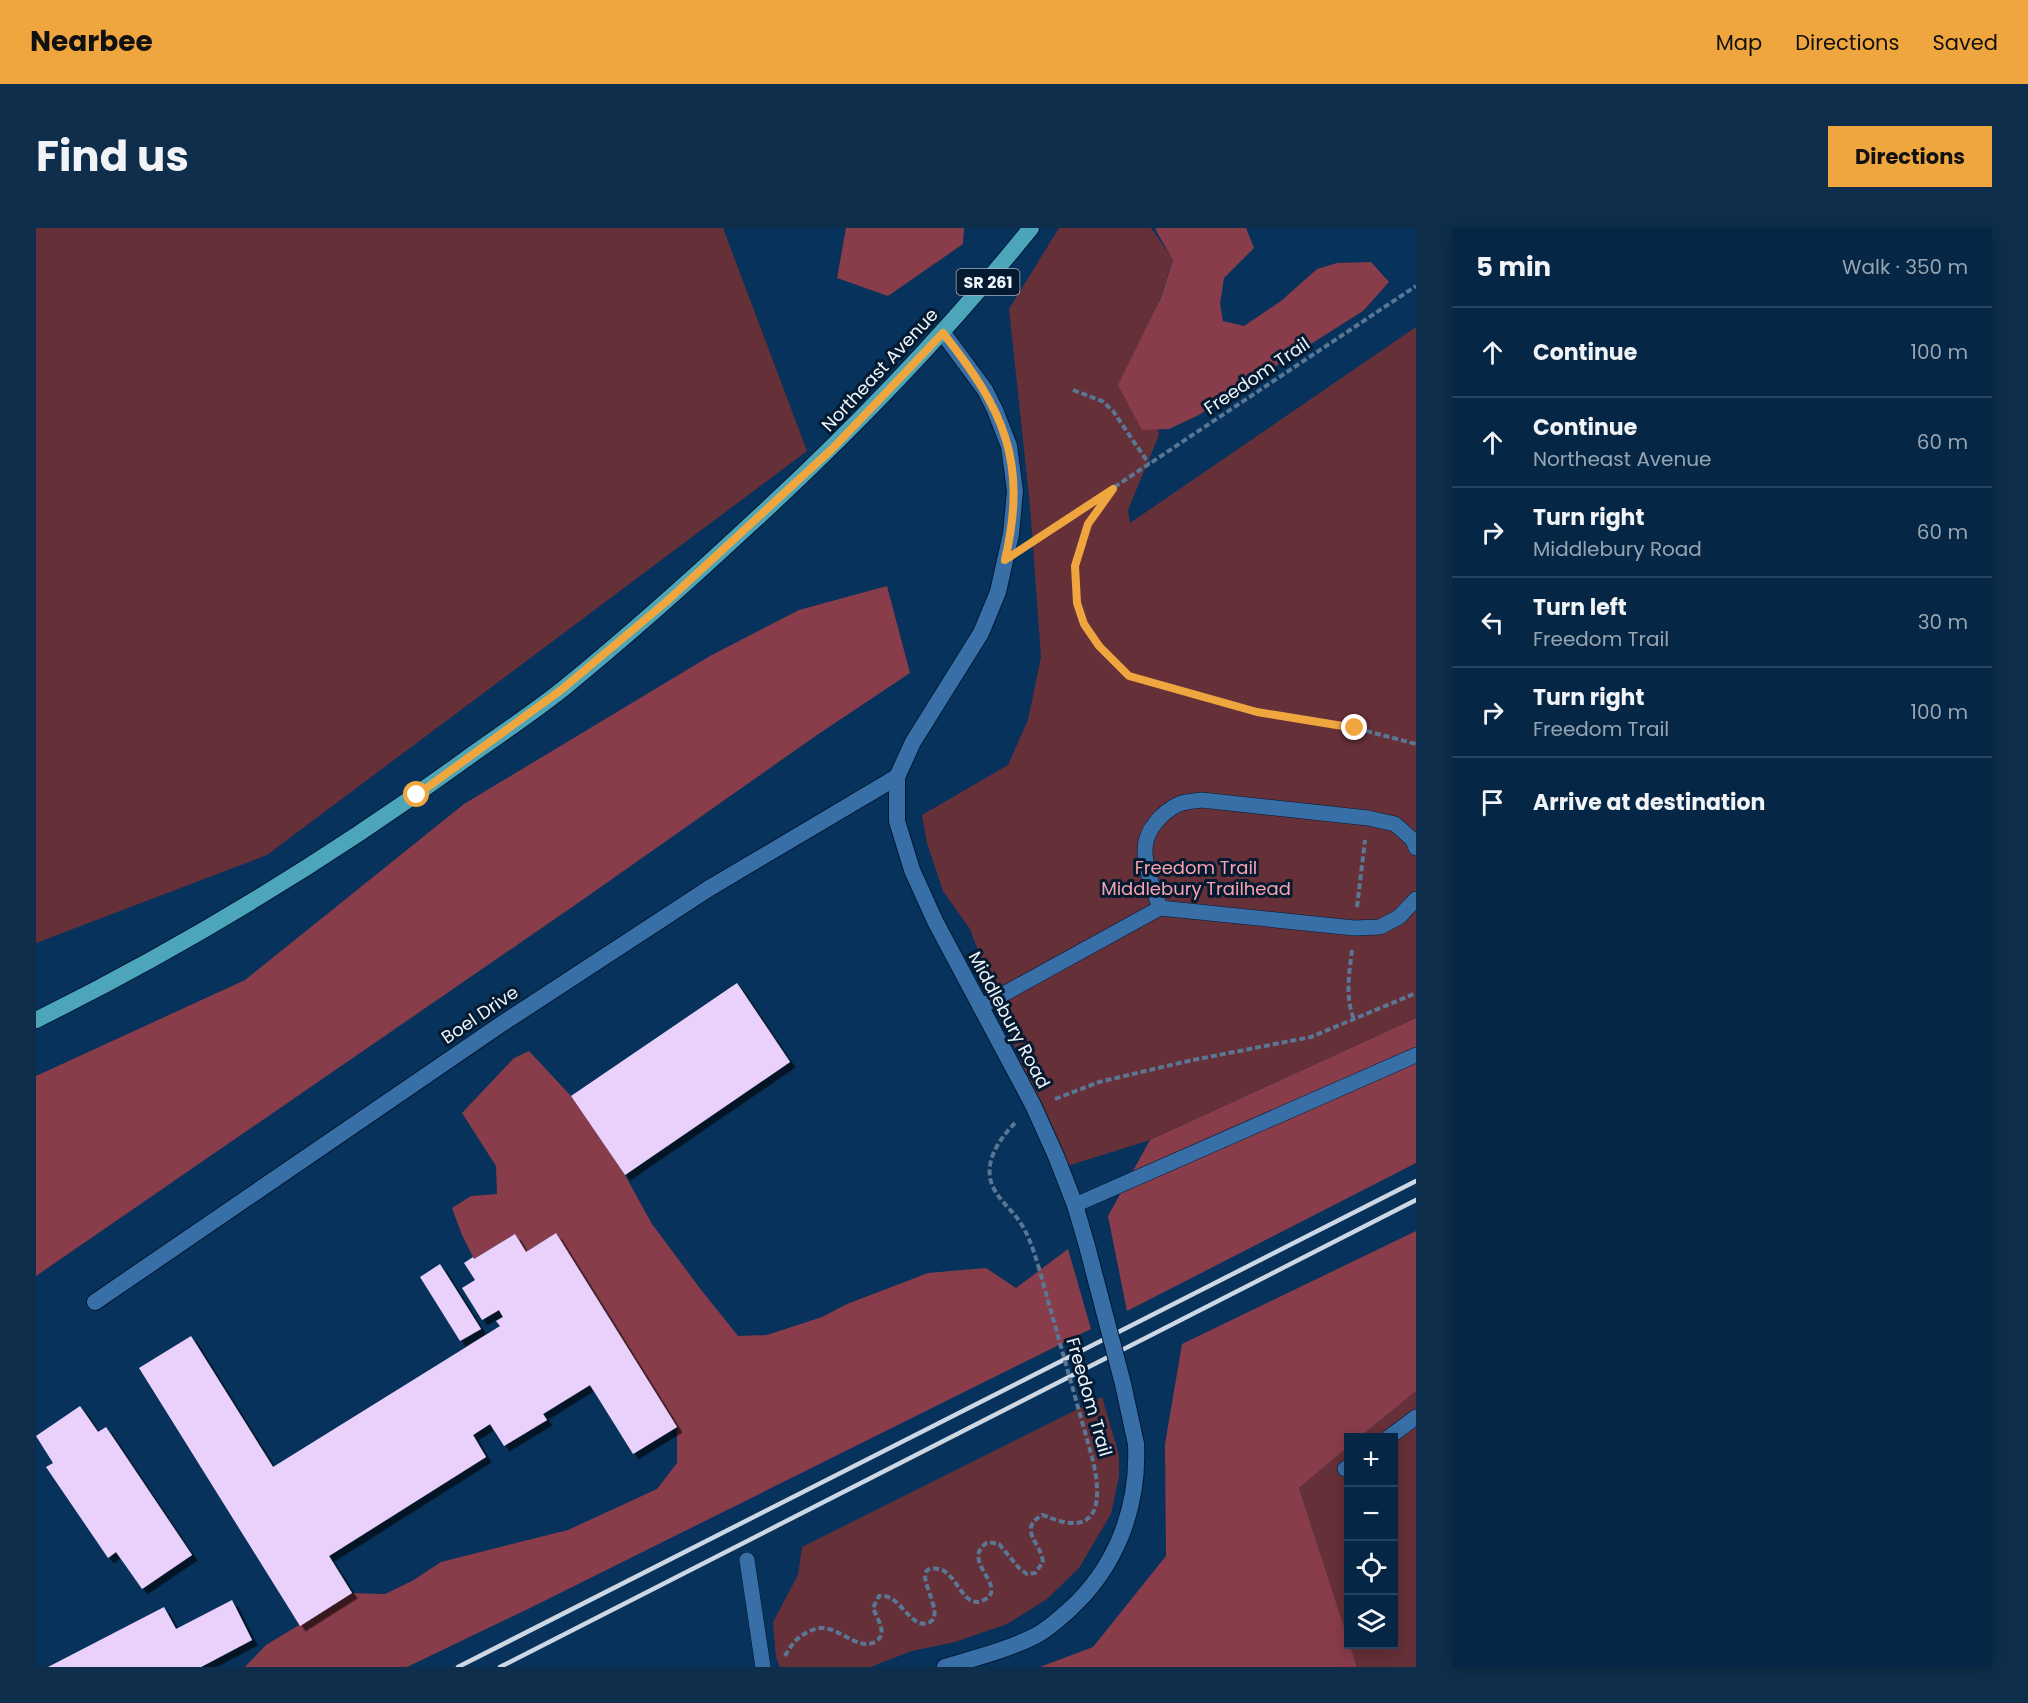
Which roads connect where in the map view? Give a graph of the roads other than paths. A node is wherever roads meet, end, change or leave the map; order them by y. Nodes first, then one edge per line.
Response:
1 (1030, 228) edge
2 (943, 333) junction
3 (897, 777) junction
4 (1416, 848) edge
5 (1416, 899) edge
6 (1161, 908) junction
7 (980, 1007) junction
8 (36, 1020) edge
9 (1416, 1055) edge
10 (1074, 1205) junction
11 (95, 1302) dead end
12 (1416, 1416) edge
13 (1393, 1433) edge
14 (747, 1560) dead end
15 (763, 1667) edge
16 (945, 1667) edge

1 - 2 main road, Northeast Avenue / SR 261
2 - 3 street, Middlebury Road
2 - 8 main road, Northeast Avenue / SR 261
3 - 7 street, Middlebury Road
3 - 11 street, Boel Drive
4 - 6 lane
5 - 6 lane
6 - 7 lane
7 - 10 street, Middlebury Road
9 - 10 lane
10 - 16 street, Middlebury Road, bridge
12 - 13 lane
14 - 15 lane

